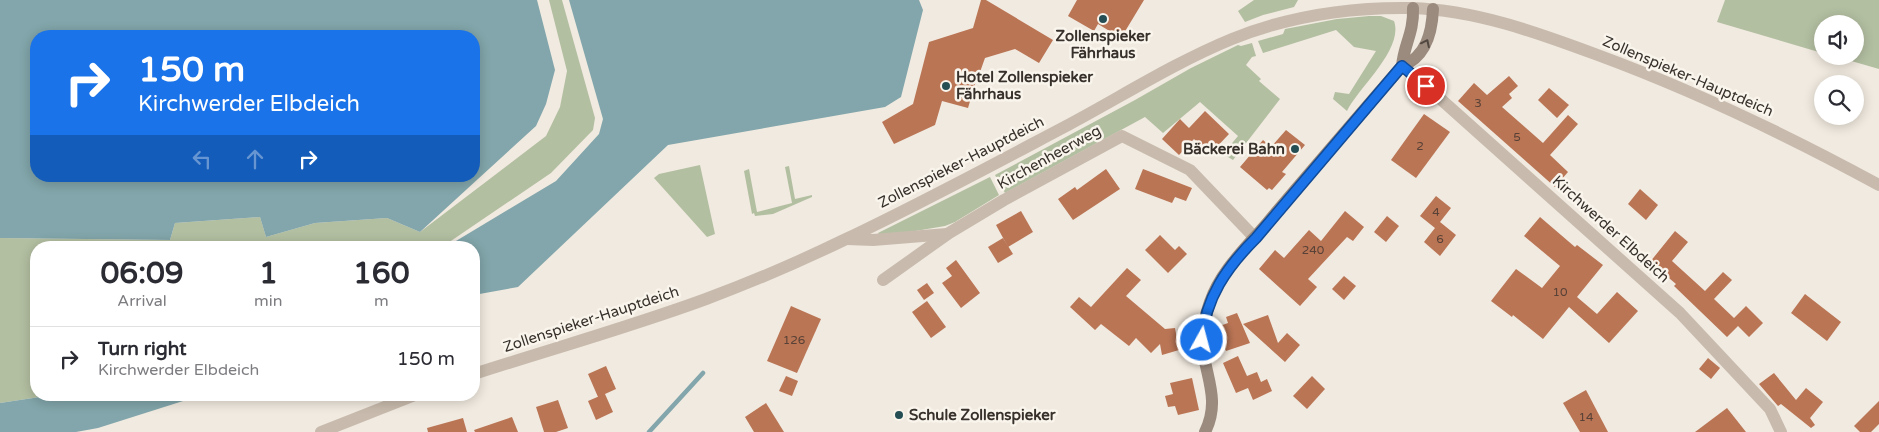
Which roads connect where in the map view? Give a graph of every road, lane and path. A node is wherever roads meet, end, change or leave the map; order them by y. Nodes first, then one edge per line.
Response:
1 (1413, 8) junction
2 (1433, 10) junction
3 (1402, 66) junction
4 (1879, 185) edge
5 (949, 233) junction
6 (1256, 238) junction
7 (847, 239) junction
8 (883, 280) dead end
9 (480, 372) edge
10 (399, 401) edge
11 (321, 432) edge
12 (1205, 432) edge
13 (1781, 432) edge

1 - 2 street, Zollenspieker-Hauptdeich
1 - 3 main road
1 - 7 street, Zollenspieker-Hauptdeich
3 -> 2 main road
2 - 4 street, Zollenspieker-Hauptdeich
3 - 6 main road
3 - 13 street, Kirchwerder Elbdeich
5 - 6 street, Kirchenheerweg
5 - 7 street, Kirchenheerweg
5 - 8 street, Kirchenheerweg
6 - 12 main road
7 - 9 street, Zollenspieker-Hauptdeich
10 - 11 street

